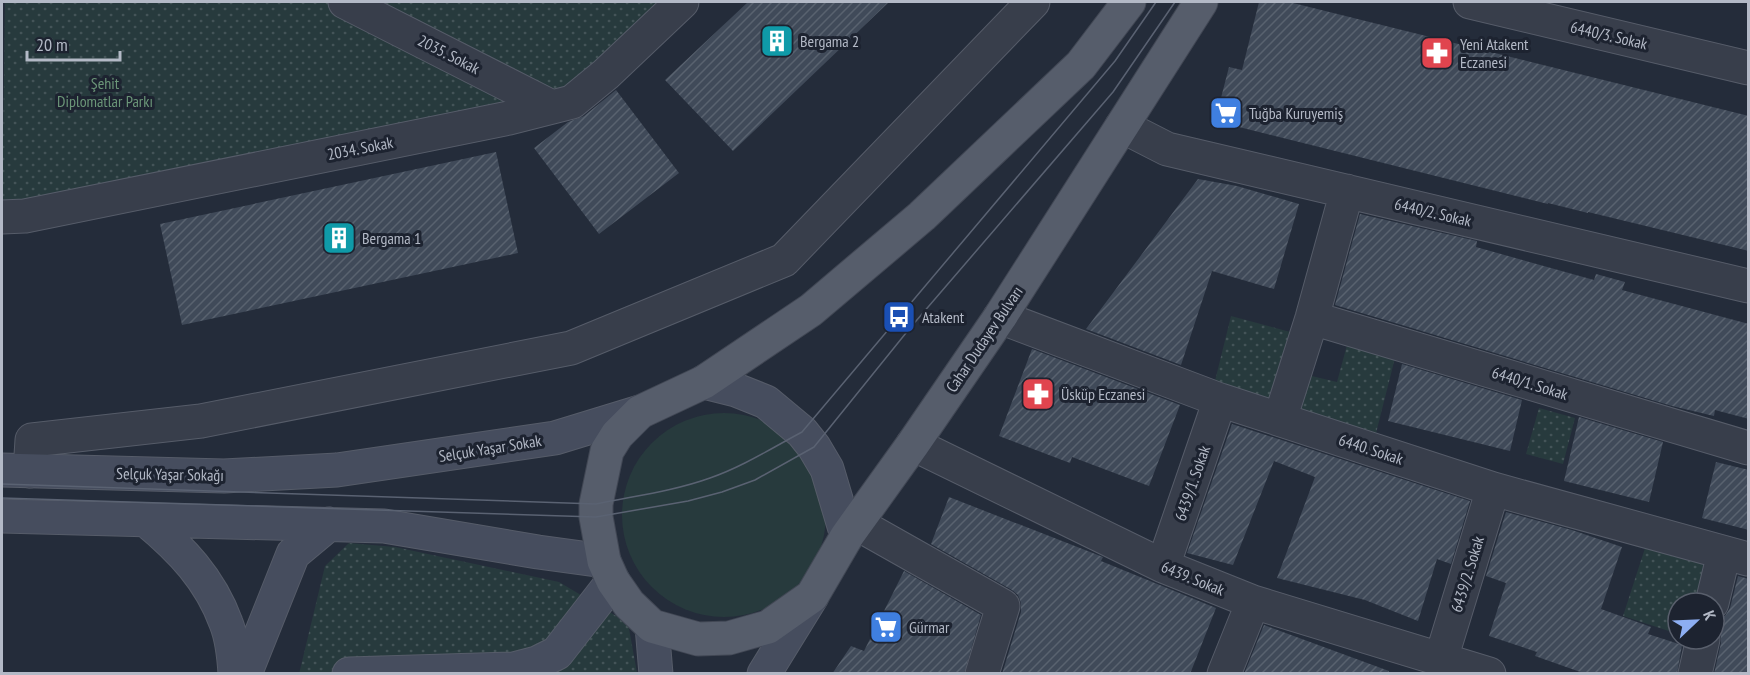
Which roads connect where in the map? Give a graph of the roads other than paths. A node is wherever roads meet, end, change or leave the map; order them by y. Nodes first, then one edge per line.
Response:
1 (345, 2) edge
2 (682, 2) edge
3 (1033, 2) edge
4 (1129, 2) edge
5 (1201, 2) edge
6 (1470, 2) edge
7 (1749, 68) edge
8 (552, 107) junction
9 (1122, 126) junction
10 (1347, 192) junction
11 (2, 217) edge
12 (1749, 286) edge
13 (1000, 317) junction
14 (1312, 318) junction
15 (704, 382) junction
16 (1220, 400) junction
17 (640, 412) junction
18 (1280, 419) junction
19 (913, 444) junction
20 (1749, 448) edge
21 (16, 470) edge
22 (338, 470) joint
23 (1493, 489) junction
24 (2, 516) edge
25 (146, 520) junction
26 (329, 524) junction
27 (852, 529) junction
28 (1736, 556) edge
29 (1163, 566) junction
30 (608, 571) junction
31 (1718, 591) edge
32 (812, 596) junction
33 (1253, 602) junction
34 (652, 626) junction
35 (1700, 651) edge
36 (1441, 659) junction
37 (235, 674) edge
38 (245, 674) edge
39 (349, 674) edge
40 (656, 674) edge
41 (764, 674) edge
42 (982, 674) edge
43 (1224, 674) edge
44 (1489, 674) edge
45 (1695, 674) edge

1 - 8 street, 2035. Sokak
2 - 8 street, 2034. Sokak
3 - 21 street
4 - 15 main road
5 - 9 main road, Cahar Dudayev Bulvarı
6 - 7 street, 6440/3. Sokak
8 - 11 street, 2034. Sokak
9 - 10 street, 6440/2. Sokak
9 - 13 main road, Cahar Dudayev Bulvarı
10 - 12 street, 6440/2. Sokak
10 - 14 street
13 - 16 street, 6440. Sokak
13 - 19 main road, Cahar Dudayev Bulvarı
14 - 18 street
14 - 20 street, 6440/1. Sokak
15 - 17 main road
15 - 27 main road
16 - 18 street, 6440. Sokak
16 - 29 street, 6439/1. Sokak
17 - 22 main road, Selçuk Yaşar Sokak
17 - 30 main road
18 - 23 street, 6440. Sokak
19 - 27 main road, Cahar Dudayev Bulvarı
19 - 29 street, 6439. Sokak
21 - 22 main road, Selçuk Yaşar Sokağı
23 - 28 street, 6440. Sokak
23 - 36 street, 6439/2. Sokak
24 - 25 main road
25 - 26 main road
25 - 37 main road
26 - 30 main road
26 - 38 main road
27 - 32 main road, Cahar Dudayev Bulvarı
27 - 42 street
28 - 31 street
29 - 33 street, 6439. Sokak
30 - 34 main road
30 - 39 main road
32 - 34 main road
32 - 41 main road, Cahar Dudayev Bulvarı
33 - 36 street, 6439. Sokak
33 - 43 street
34 - 40 main road
35 - 45 street
36 - 44 street, 6439. Sokak

